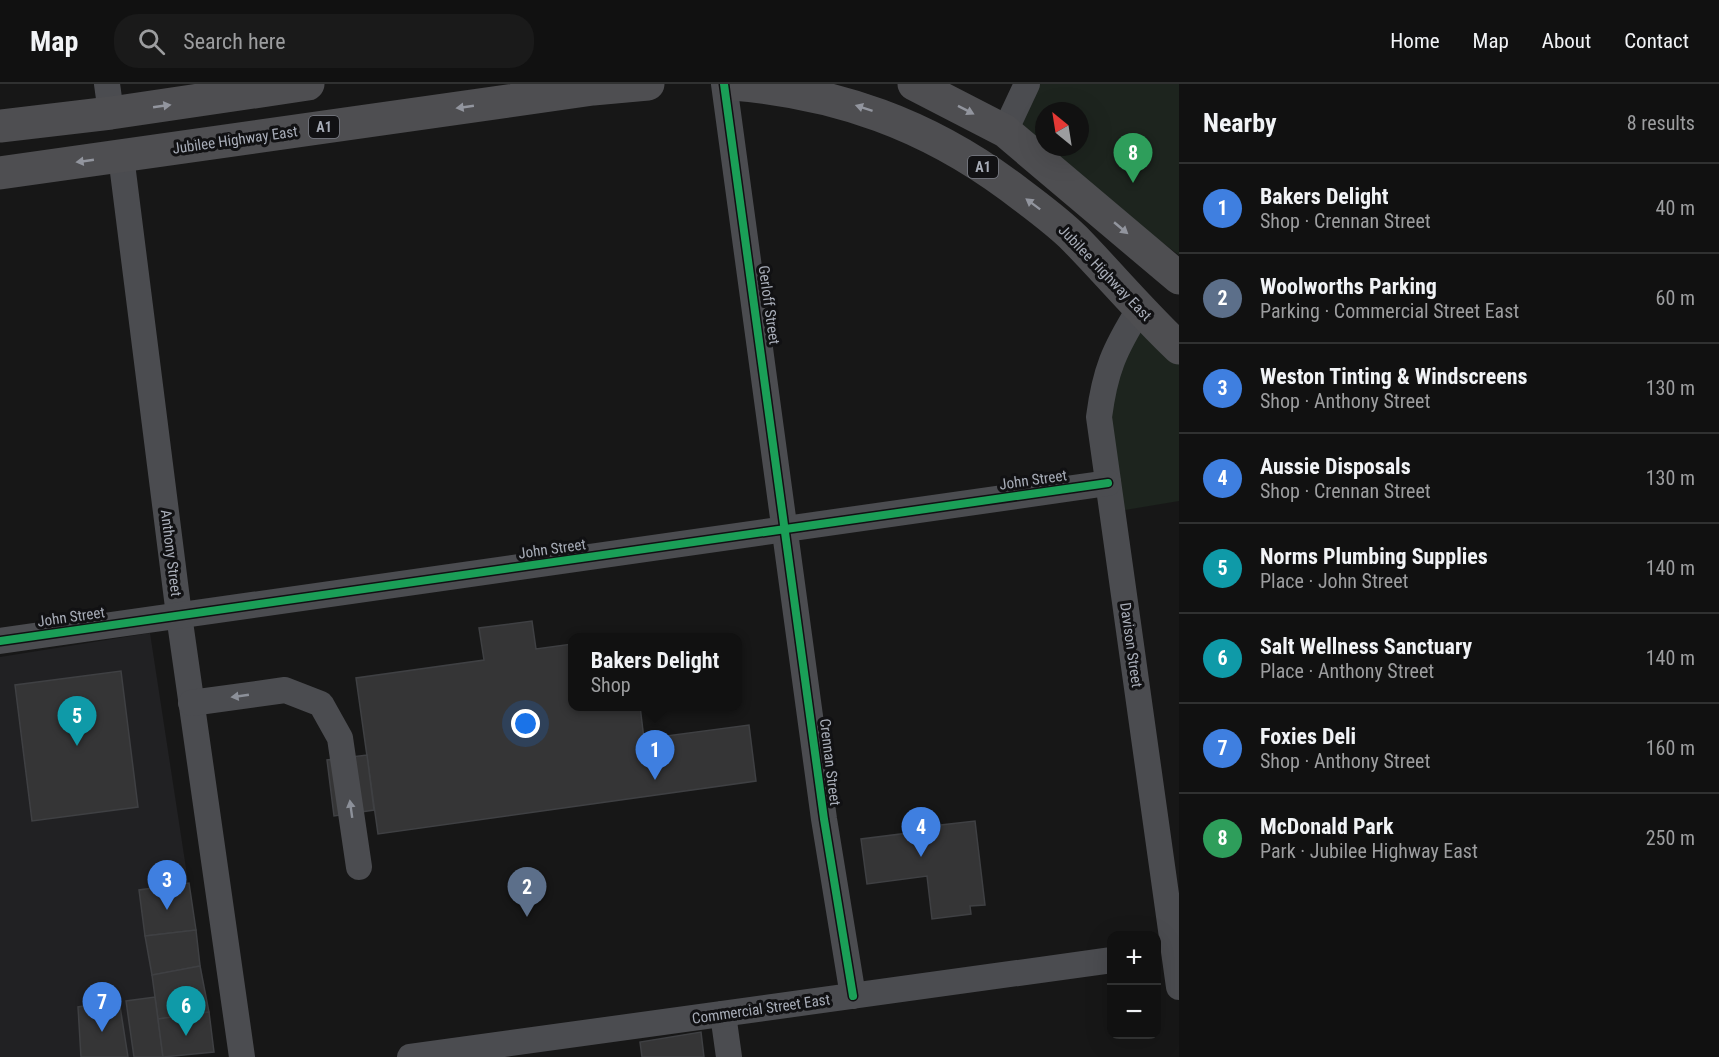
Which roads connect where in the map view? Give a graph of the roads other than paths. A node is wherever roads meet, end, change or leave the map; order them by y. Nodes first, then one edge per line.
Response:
1 (308, 84) edge
2 (648, 84) edge
3 (724, 84) edge
4 (733, 84) edge
5 (914, 84) edge
6 (1027, 84) edge
7 (816, 90) edge
8 (505, 93) edge
9 (109, 99) edge
10 (0, 126) edge
11 (1005, 131) junction
12 (121, 156) junction
13 (0, 173) edge
14 (1179, 278) edge
15 (1139, 310) junction
16 (1179, 348) edge
17 (1108, 483) junction
18 (786, 530) junction
19 (179, 615) junction
20 (0, 641) edge
21 (192, 703) junction
22 (359, 867) dead end
23 (1170, 952) edge
24 (1107, 961) edge
25 (1179, 987) edge
26 (852, 996) junction
27 (723, 1014) junction
28 (242, 1057) edge
29 (410, 1057) edge
30 (729, 1057) edge

9 -> 1 highway
2 - 8 highway, Jubilee Highway East / A1
3 - 18 street, Gerloff Street
4 - 7 highway, Jubilee Highway East / A1
5 -> 11 highway
6 - 11 street
15 -> 7 highway, Jubilee Highway East / A1
8 -> 12 highway, Jubilee Highway East / A1
9 - 10 highway
11 -> 14 highway
12 -> 13 highway, Jubilee Highway East / A1
12 - 19 street, Anthony Street
15 - 16 highway, Jubilee Highway East / A1
15 - 17 street, Davison Street
17 - 18 street, John Street
17 - 23 street, Davison Street
18 - 19 street, John Street
18 - 26 street, Crennan Street
19 - 20 street, John Street
19 - 21 street, Anthony Street
22 -> 21 street
21 - 28 street, Anthony Street
23 - 25 street, Davison Street
24 - 26 street, Commercial Street East
26 - 27 street, Commercial Street East
27 - 29 street, Commercial Street East
27 - 30 street

